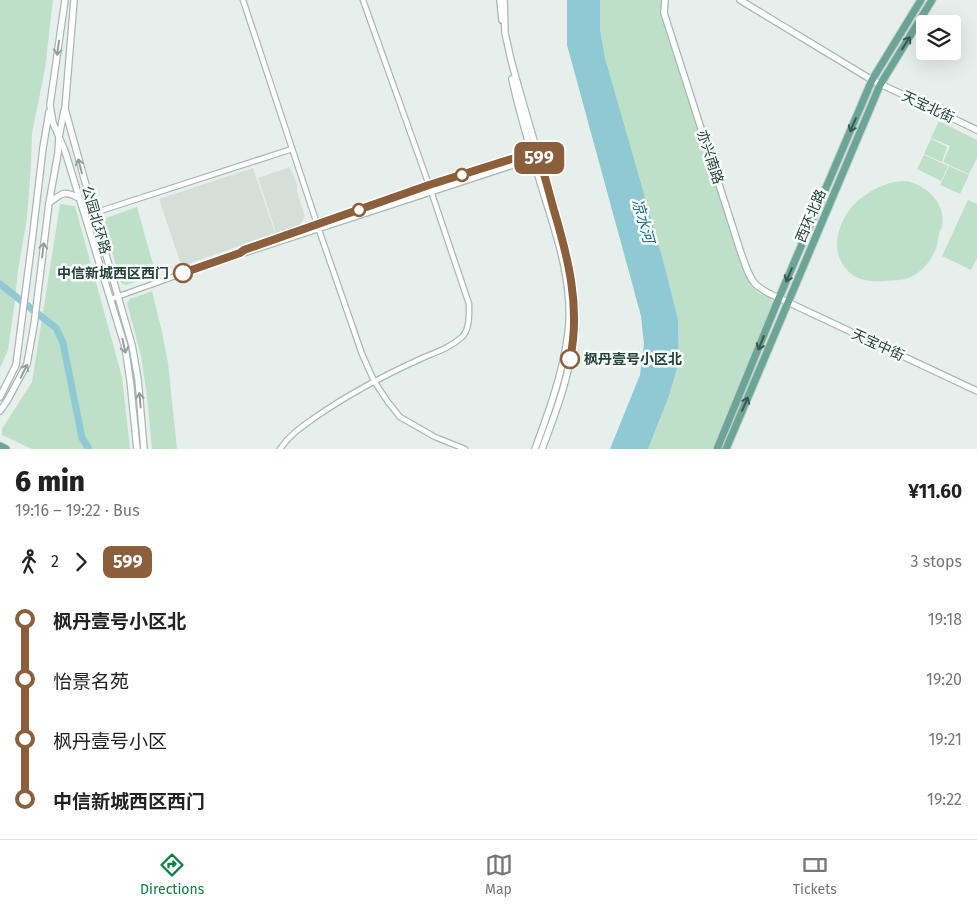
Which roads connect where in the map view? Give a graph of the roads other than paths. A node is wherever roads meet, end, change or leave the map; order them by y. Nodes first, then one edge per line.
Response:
1 (65, 0) edge
2 (74, 0) edge
3 (243, 0) edge
4 (363, 0) edge
5 (500, 0) edge
6 (504, 0) edge
7 (665, 0) edge
8 (921, 0) edge
9 (932, 0) edge
10 (743, 1) edge
11 (872, 80) junction
12 (880, 84) junction
13 (50, 105) junction
14 (65, 109) junction
15 (977, 130) edge
16 (58, 137) junction
17 (292, 149) junction
18 (535, 155) junction
19 (429, 185) junction
20 (431, 192) junction
21 (80, 198) junction
22 (49, 203) junction
23 (94, 213) junction
24 (318, 228) junction
25 (119, 296) junction
26 (779, 298) junction
27 (111, 299) junction
28 (789, 302) junction
29 (374, 380) junction
30 (977, 391) edge
31 (0, 397) edge
32 (0, 411) edge
33 (0, 446) edge
34 (6, 449) edge
35 (137, 449) edge
36 (144, 449) edge
37 (280, 449) edge
38 (465, 449) edge
39 (535, 449) edge
40 (542, 449) edge
41 (717, 449) edge
42 (726, 449) edge

1 -> 13 street, 公园北环路
2 - 14 street, 公园北环路
3 - 17 street
4 - 19 street
5 - 18 street
6 - 18 street
7 - 26 street, 亦兴南路
8 - 11 main road, 西环北路
12 -> 9 main road, 西环北路
10 - 11 street, 天宝北街
11 - 12 street, 天宝北街
11 -> 26 main road, 西环北路
12 - 15 street, 天宝北街
12 - 28 main road, 西环北路
13 - 16 street, 公园北环路
13 - 31 street, 公园北环路
14 - 16 street, 公园北环路
23 -> 14 street, 公园北环路
16 - 21 street, 公园北环路
16 - 22 street, 公园北环路
17 - 23 street
17 - 24 street
18 - 19 street
18 - 20 street
18 - 39 street
18 - 40 street
19 - 20 street
19 - 24 street
20 - 24 street
20 - 29 street
21 - 22 street
21 - 27 street, 公园北环路
32 -> 22 street, 公园北环路
23 - 25 street, 公园北环路
24 - 25 street
24 - 29 street
25 - 27 street
36 -> 25 street, 公园北环路
26 - 28 street, 天宝中街
26 -> 41 main road, 西环北路
27 -> 35 street, 公园北环路
28 - 30 street, 天宝中街
42 -> 28 main road, 西环北路
29 - 37 street
29 - 38 street
33 - 34 main road

